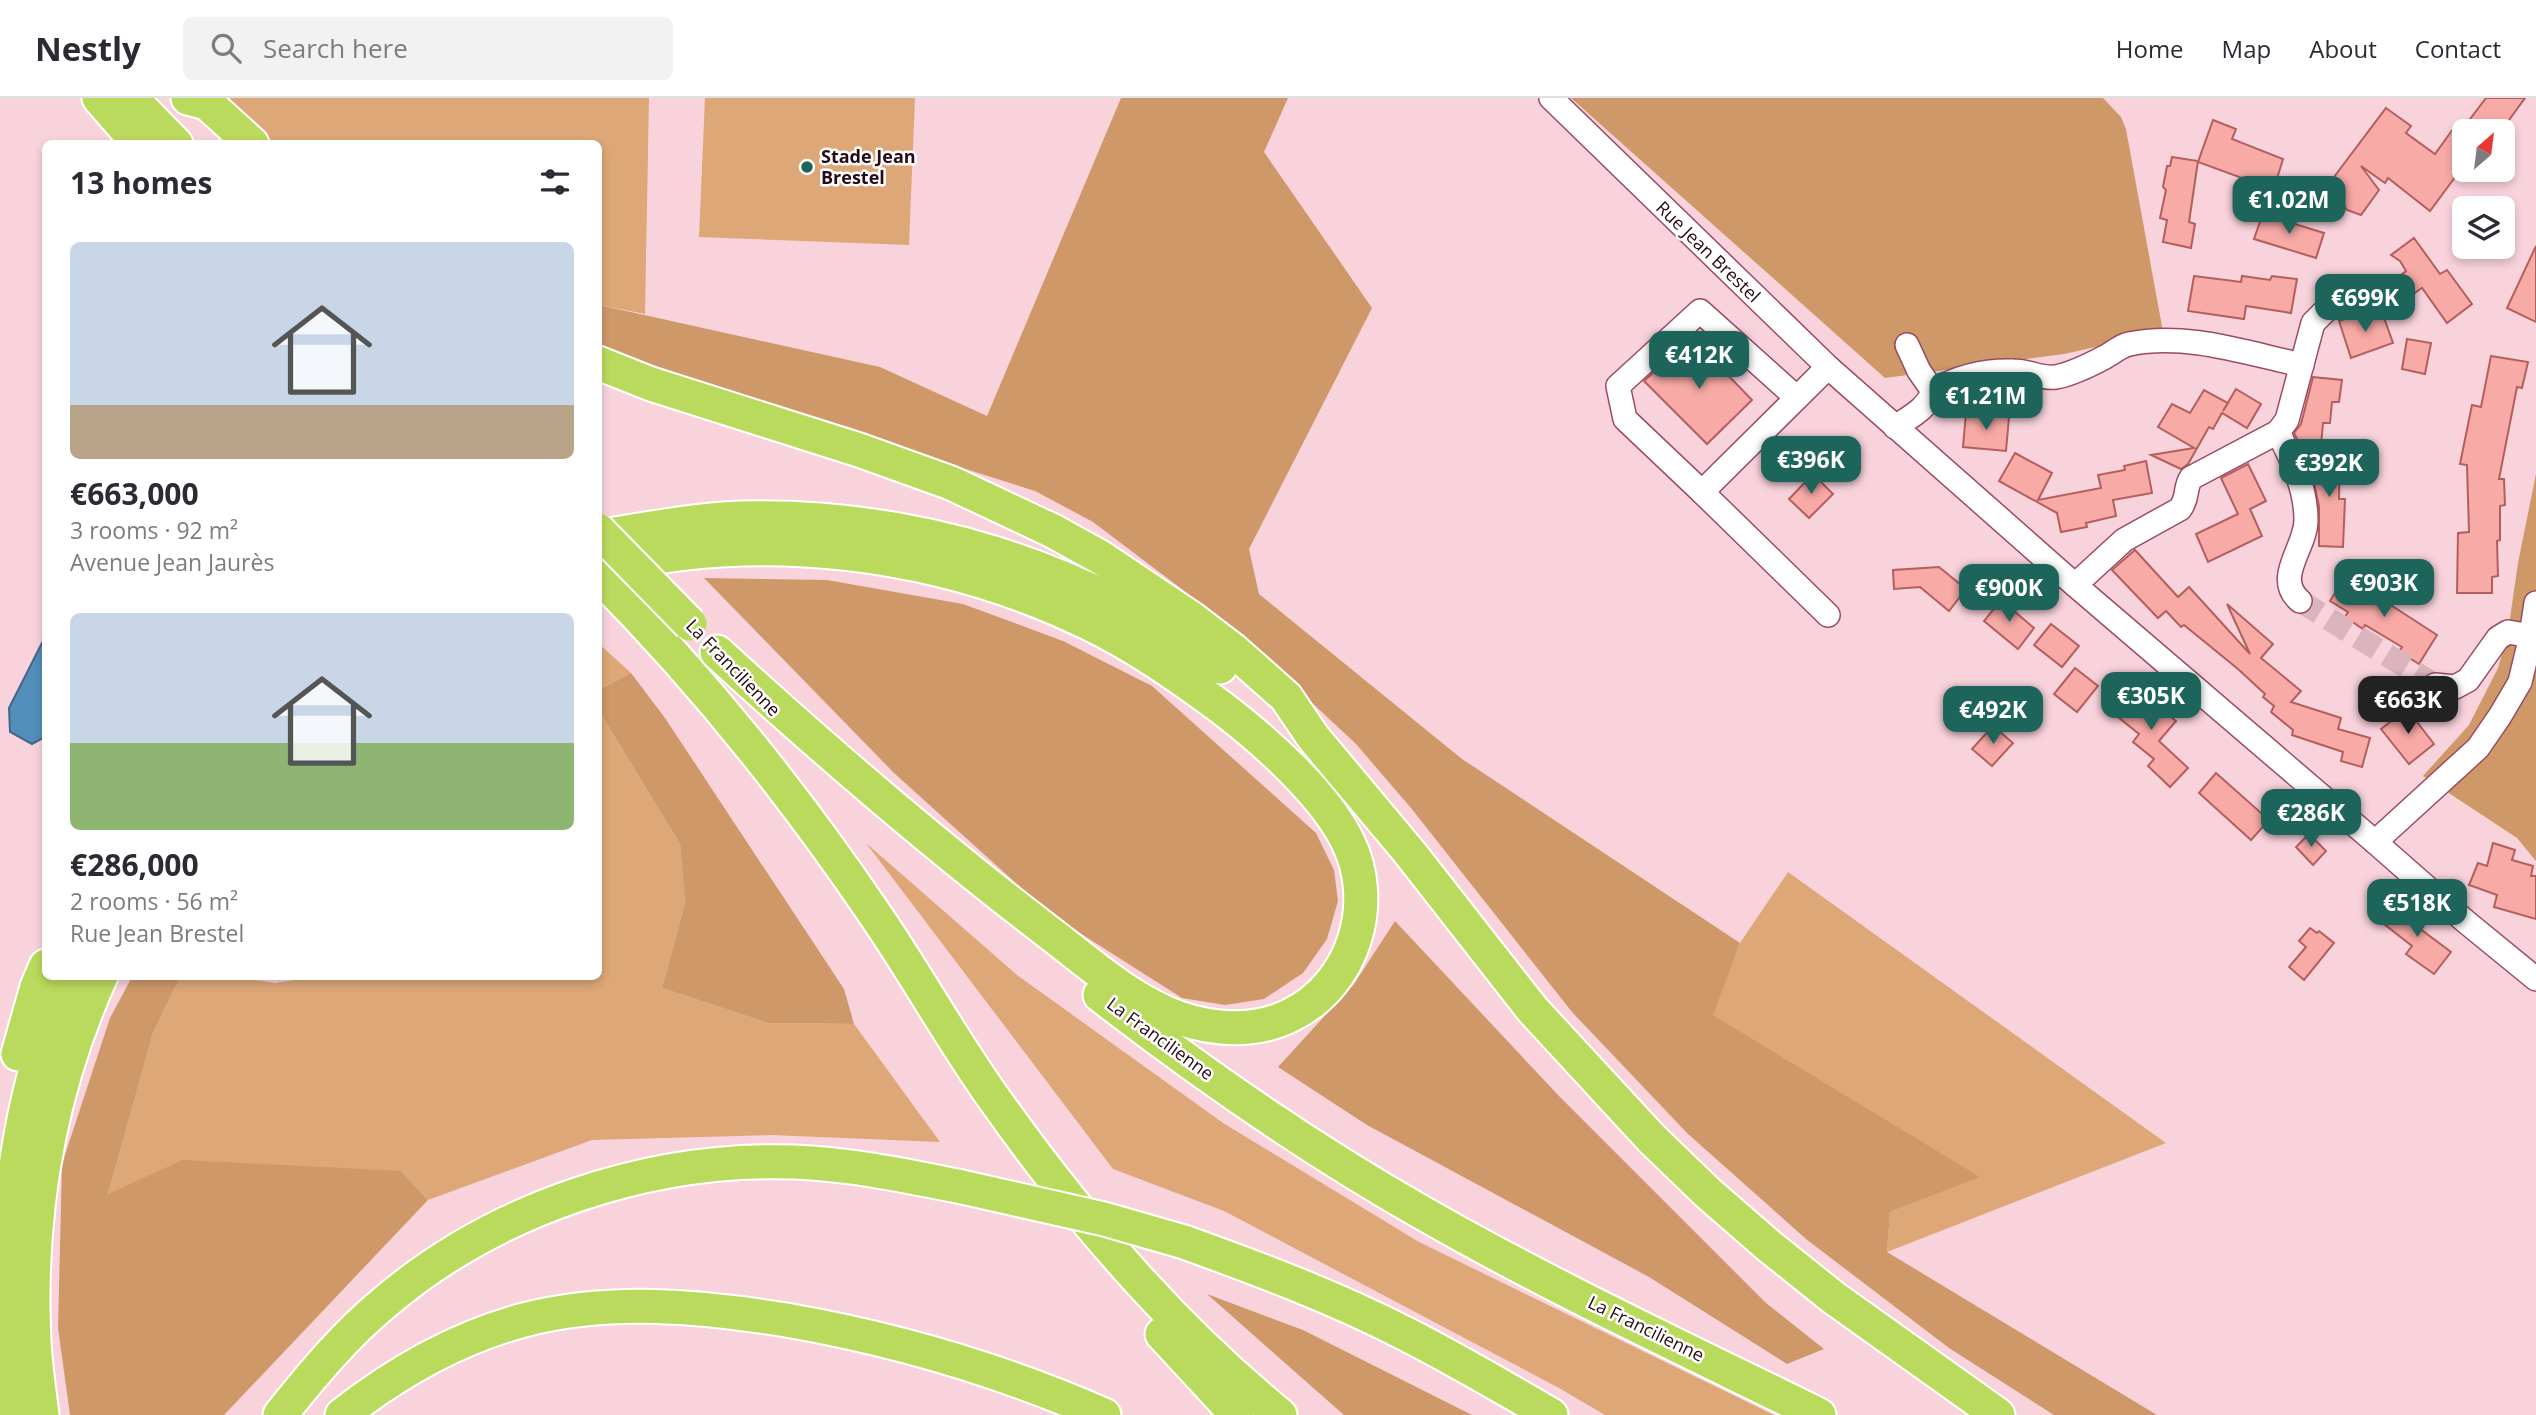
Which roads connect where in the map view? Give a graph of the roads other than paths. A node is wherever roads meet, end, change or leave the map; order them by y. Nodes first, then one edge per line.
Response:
1 (99, 98) edge
2 (131, 98) edge
3 (177, 98) edge
4 (188, 98) edge
5 (1551, 98) edge
6 (136, 140) edge
7 (172, 140) edge
8 (217, 140) edge
9 (248, 140) edge
10 (2345, 291) dead end
11 (1906, 345) dead end
12 (602, 365) edge
13 (2302, 365) junction
14 (1828, 367) junction
15 (1933, 391) junction
16 (1797, 398) junction
17 (1895, 427) junction
18 (2278, 432) junction
19 (1702, 492) junction
20 (602, 534) edge
21 (602, 536) edge
22 (602, 568) edge
23 (602, 579) edge
24 (2075, 585) junction
25 (2300, 601) tunnel mouth
26 (2536, 603) edge
27 (1828, 615) dead end
28 (2531, 636) junction
29 (717, 652) junction
30 (2435, 685) tunnel mouth
31 (1313, 737) junction
32 (2375, 842) junction
33 (42, 978) edge
34 (2536, 979) edge
35 (68, 980) edge
36 (100, 980) edge
37 (941, 1017) junction
38 (0, 1147) edge
39 (13, 1415) edge
40 (42, 1415) edge
41 (280, 1415) edge
42 (342, 1415) edge
43 (1104, 1415) edge
44 (1237, 1415) edge
45 (1280, 1415) edge
46 (1550, 1415) edge
47 (1819, 1415) edge
48 (1998, 1415) edge

1 - 6 highway
2 - 7 highway
3 - 8 highway
4 - 9 highway
5 - 14 street, Rue Jean Brestel
10 - 13 street
11 - 15 street
12 - 31 highway
13 - 15 street
13 - 18 street
14 - 16 street
14 - 17 street, Rue Jean Brestel
15 - 17 street
16 - 19 street
16 - 19 street
17 - 24 street, Rue Jean Brestel
18 - 24 street
18 - 25 street
19 - 27 street
20 - 29 highway, La Francilienne, bridge
21 - 31 highway
22 - 29 highway
23 - 37 highway, La Francilienne
24 - 32 street, Rue Jean Brestel
26 - 28 street
28 - 30 street
28 - 32 street
29 - 47 highway, La Francilienne
31 - 48 highway
32 - 34 street, Rue Jean Brestel
33 - 38 highway
35 - 39 highway
36 - 40 highway
37 - 44 highway
37 - 45 highway, La Francilienne
41 - 46 highway, bridge
42 - 43 highway

